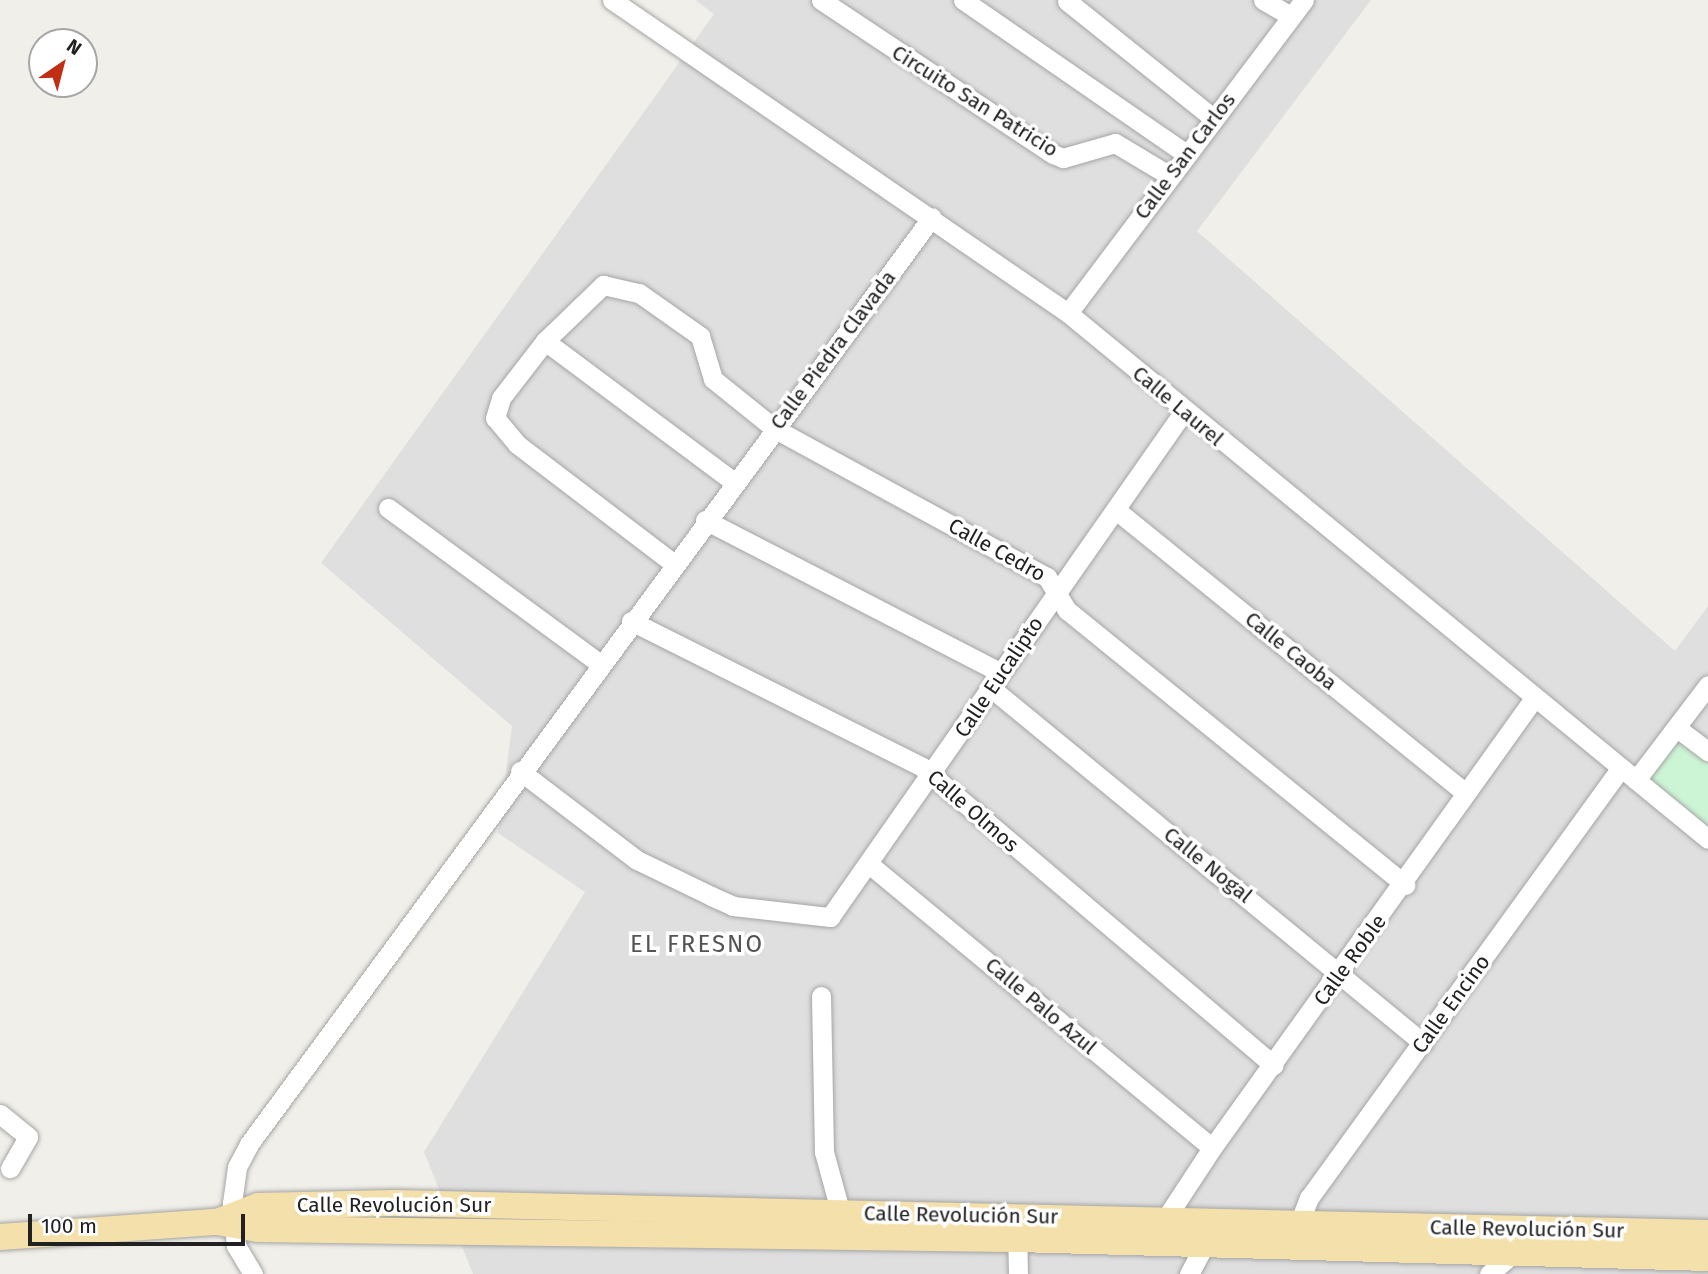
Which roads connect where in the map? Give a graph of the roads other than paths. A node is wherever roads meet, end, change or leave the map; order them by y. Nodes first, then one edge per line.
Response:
1 (612, 0) edge
2 (963, 0) edge
3 (1263, 0) edge
4 (1304, 0) edge
5 (824, 1) edge
6 (1067, 1) edge
7 (1291, 16) junction
8 (1131, 117) junction
9 (1213, 118) junction
10 (1115, 143) junction
11 (1185, 154) junction
12 (1170, 176) junction
13 (932, 217) junction
14 (1068, 313) junction
15 (545, 341) junction
16 (1184, 411) junction
17 (775, 429) junction
18 (733, 481) junction
19 (388, 508) dead end
20 (1116, 510) junction
21 (705, 520) junction
22 (673, 564) junction
23 (1059, 588) junction
24 (631, 621) junction
25 (599, 663) junction
26 (996, 681) junction
27 (1708, 685) edge
28 (1532, 701) junction
29 (1678, 728) junction
30 (1708, 751) edge
31 (520, 771) junction
32 (1628, 775) junction
33 (930, 777) junction
34 (1466, 793) junction
35 (1708, 839) edge
36 (869, 864) junction
37 (1405, 885) junction
38 (1341, 973) junction
39 (821, 996) dead end
40 (1423, 1043) junction
41 (1274, 1065) junction
42 (0, 1114) edge
43 (1212, 1148) junction
44 (10, 1168) dead end
45 (1166, 1218) junction
46 (221, 1222) junction
47 (1364, 1224) junction
48 (844, 1225) junction
49 (1017, 1227) junction
50 (1708, 1233) edge
51 (1295, 1234) junction
52 (0, 1237) edge
53 (1445, 1240) junction
54 (1515, 1241) junction
55 (1171, 1244) junction
56 (1204, 1246) junction
57 (1365, 1251) junction
58 (1708, 1258) edge
59 (253, 1274) edge
60 (1018, 1274) edge
61 (1189, 1274) edge
62 (1489, 1274) edge

1 - 13 street, Calle Laurel
2 - 8 street
3 - 7 street
4 - 7 street, Calle San Carlos
5 - 10 street, Circuito San Patricio
6 - 9 street
7 - 9 street, Calle San Carlos
8 - 10 street
8 - 11 street
9 - 11 street, Calle San Carlos
10 - 12 street
11 - 12 street, Calle San Carlos
12 - 14 street, Calle San Carlos
13 - 14 street, Calle Laurel
13 - 17 street, Calle Piedra Clavada
14 - 16 street, Calle Laurel
15 - 17 street, Calle Cedro
15 - 18 street
15 - 22 street
16 - 20 street, Calle Eucalipto
16 - 28 street, Calle Laurel
17 - 18 street, Calle Piedra Clavada
17 - 23 street, Calle Cedro
18 - 21 street, Calle Piedra Clavada
19 - 25 street
20 - 23 street, Calle Eucalipto
20 - 34 street, Calle Caoba
21 - 22 street, Calle Piedra Clavada
21 - 26 street, Calle Nogal
22 - 24 street, Calle Piedra Clavada
23 - 26 street, Calle Eucalipto
23 - 37 street, Calle Cedro
24 - 25 street, Calle Piedra Clavada
24 - 33 street, Calle Olmos
25 - 31 street, Calle Piedra Clavada
26 - 33 street, Calle Eucalipto
26 - 38 street, Calle Nogal
27 - 29 street, Calle Encino
28 - 32 street, Calle Laurel
28 - 34 street, Calle Roble
29 - 30 street
29 - 32 street, Calle Encino
31 - 36 street, Calle Eucalipto
31 - 46 street, Calle Piedra Clavada
32 - 35 street, Calle Laurel
32 - 40 street, Calle Encino
33 - 36 street, Calle Eucalipto
33 - 41 street, Calle Olmos
34 - 37 street, Calle Roble
36 - 43 street, Calle Palo Azul
37 - 38 street, Calle Roble
38 - 40 street, Calle Nogal
38 - 41 street, Calle Roble
39 - 48 street
40 - 51 street, Calle Encino
41 - 43 street, Calle Roble
42 - 44 street
43 - 45 street, Calle Roble
45 - 49 main road, Calle Revolución Sur
45 - 51 main road, Calle Revolución Sur
45 - 55 street
46 - 48 main road, Calle Revolución Sur
46 - 52 main road, Calle Revolución Sur
46 - 59 street
47 - 51 main road, Calle Revolución Sur
47 - 53 main road, Calle Revolución Sur
47 - 57 main road
48 - 49 main road, Calle Revolución Sur
49 - 55 main road, Calle Revolución Sur
49 - 60 street
50 - 54 main road, Calle Revolución Sur
51 - 56 main road, Calle Revolución Sur
51 - 57 main road, Calle Revolución Sur
53 - 54 main road, Calle Revolución Sur
53 - 57 main road, Calle Revolución Sur
54 - 58 main road, Calle Revolución Sur
54 - 62 street
55 - 56 main road, Calle Revolución Sur
56 - 61 street

